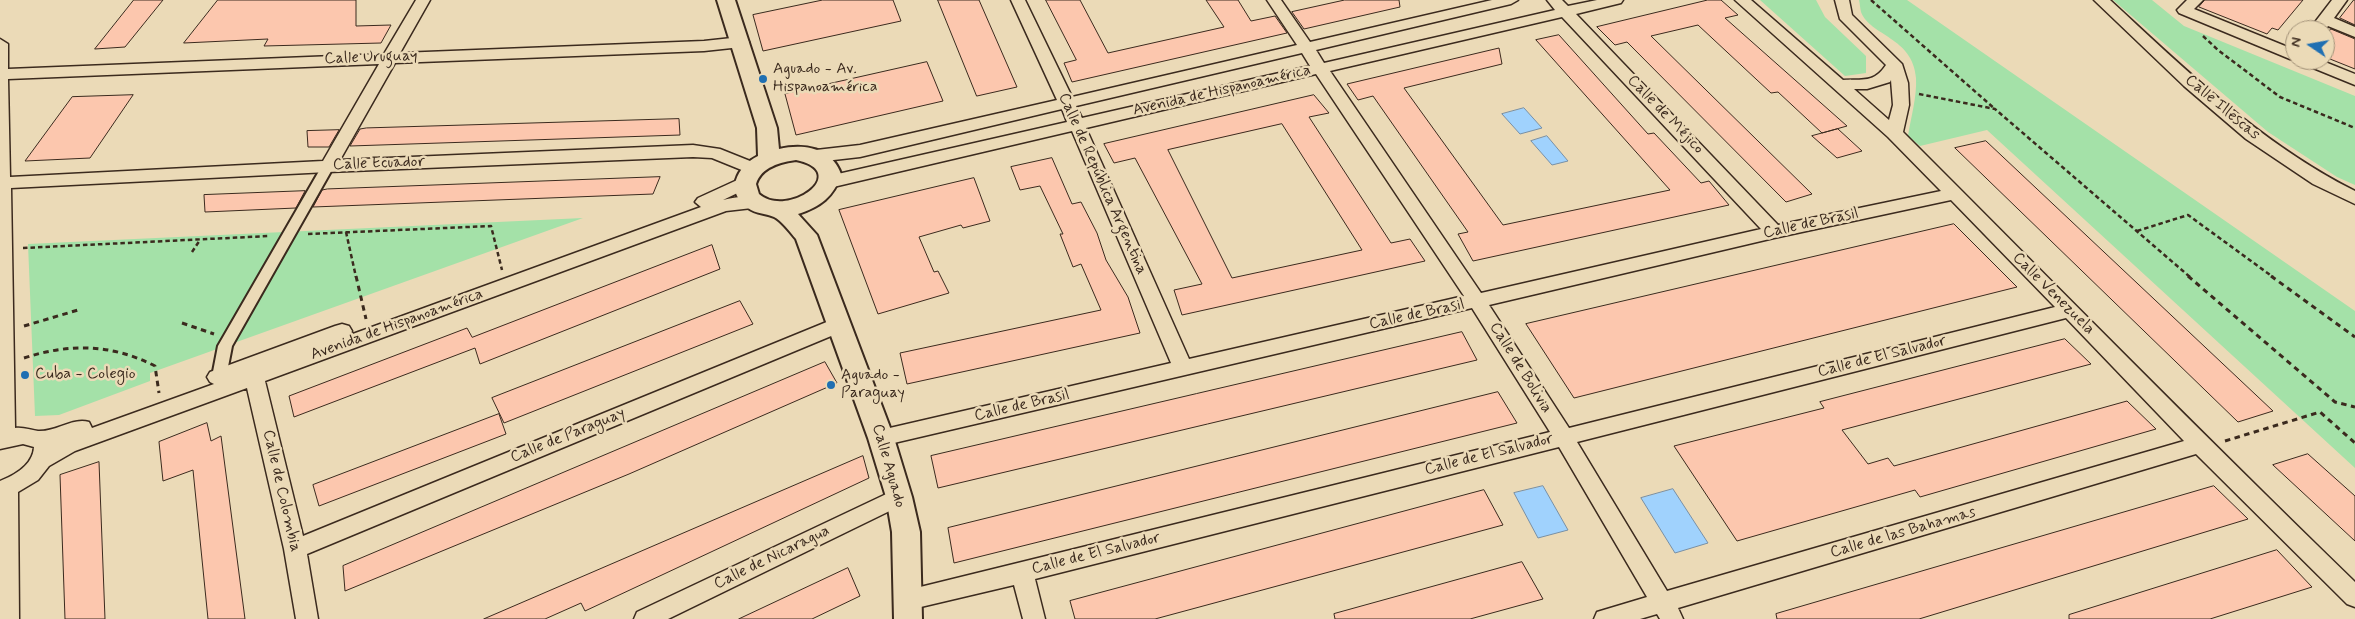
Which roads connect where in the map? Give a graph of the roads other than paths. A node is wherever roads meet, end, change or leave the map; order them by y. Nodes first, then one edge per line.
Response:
1 (423, 0) edge
2 (726, 0) edge
3 (1018, 0) edge
4 (1274, 0) edge
5 (1511, 0) edge
6 (1616, 0) edge
7 (1742, 0) edge
8 (1842, 0) edge
9 (2101, 0) edge
10 (2340, 0) edge
11 (2190, 5) edge
12 (1559, 6) edge
13 (2325, 20) edge
14 (2335, 28) edge
15 (2355, 32) edge
16 (741, 42) junction
17 (0, 44) edge
18 (1306, 47) junction
19 (2285, 51) edge
20 (390, 57) junction
21 (1894, 64) junction
22 (1321, 68) junction
23 (2330, 70) edge
24 (1, 74) edge
25 (2355, 80) edge
26 (1839, 86) junction
27 (1067, 103) junction
28 (1077, 125) junction
29 (767, 128) junction
30 (1894, 133) junction
31 (806, 154) junction
32 (328, 166) junction
33 (756, 170) junction
34 (1, 183) edge
35 (823, 190) junction
36 (1952, 194) junction
37 (2355, 198) edge
38 (755, 203) junction
39 (780, 209) junction
40 (1774, 232) junction
41 (806, 235) junction
42 (1478, 302) junction
43 (2070, 310) junction
44 (840, 324) junction
45 (1183, 368) junction
46 (254, 370) junction
47 (219, 377) junction
48 (1563, 436) junction
49 (881, 438) junction
50 (39, 439) junction
51 (2, 440) edge
52 (2200, 445) junction
53 (42, 460) junction
54 (4, 489) edge
55 (899, 497) junction
56 (295, 549) junction
57 (1022, 573) junction
58 (2355, 597) edge
59 (908, 609) edge
60 (1667, 611) edge
61 (8, 619) edge
62 (308, 619) edge
63 (645, 619) edge
64 (1034, 619) edge
65 (1605, 619) edge

1 - 20 street
2 - 16 street
3 - 27 street, Calle de República Argentina
4 - 18 street, Calle de Bolivia
5 - 18 street, Avenida de Hispanoamérica
6 - 12 street, Avenida de Hispanoamérica
7 - 26 street, Calle Venezuela
8 - 21 street
9 - 37 street, Calle Illescas
10 - 13 street
11 - 19 street
12 - 22 street, Avenida de Hispanoamérica
12 - 40 street, Calle de Méjico
14 - 15 street
16 - 20 street, Calle Uruguay
16 - 29 street
17 - 24 street
18 - 22 street, Calle de Bolivia
18 - 27 street, Avenida de Hispanoamérica
20 - 24 street, Calle Uruguay
20 - 32 street
21 - 26 street
21 - 30 street
22 - 28 street, Avenida de Hispanoamérica
22 - 42 street, Calle de Bolivia
23 - 25 street
24 - 34 street
26 - 30 street, Calle Venezuela
27 - 28 street, Calle de República Argentina
27 - 31 street, Avenida de Hispanoamérica
28 - 35 street, Avenida de Hispanoamérica
28 - 45 street, Calle de República Argentina
29 - 31 street
29 - 33 street
30 - 36 street, Calle Venezuela
31 - 33 street
31 - 35 street
32 - 33 street, Calle Ecuador
32 - 34 street, Calle Ecuador
32 - 47 street
33 - 38 street
33 - 46 street, Avenida de Hispanoamérica
34 - 51 street
35 - 39 street
35 - 41 street
36 - 40 street, Calle de Brasil
36 - 43 street, Calle Venezuela
38 - 39 street
38 - 46 street, Avenida de Hispanoamérica
39 - 41 street, Calle Aguado
40 - 42 street, Calle de Brasil
41 - 44 street, Calle Aguado
42 - 45 street, Calle de Brasil
42 - 48 street, Calle de Bolivia
43 - 48 street, Calle de El Salvador
43 - 52 street, Calle Venezuela
44 - 49 street, Calle Aguado
44 - 56 street, Calle de Paraguay
45 - 49 street, Calle de Brasil
46 - 47 street, Avenida de Hispanoamérica
46 - 53 street, Avenida de Hispanoamérica
46 - 56 street, Calle de Colombia
47 - 50 street, Avenida de Hispanoamérica
48 - 57 street, Calle de El Salvador
48 - 60 street, Calle de Bolivia
49 - 55 street, Calle Aguado
50 - 51 street, Avenida de Hispanoamérica
50 - 53 street
52 - 58 street, Calle Venezuela
52 - 60 street, Calle de las Bahamas
53 - 54 street, Avenida de Hispanoamérica
54 - 61 street
55 - 59 street, Calle Aguado
55 - 63 street, Calle de Nicaragua
56 - 62 street, Calle de Colombia
57 - 59 street, Calle de El Salvador
57 - 64 street
60 - 65 street, Calle de las Bahamas

